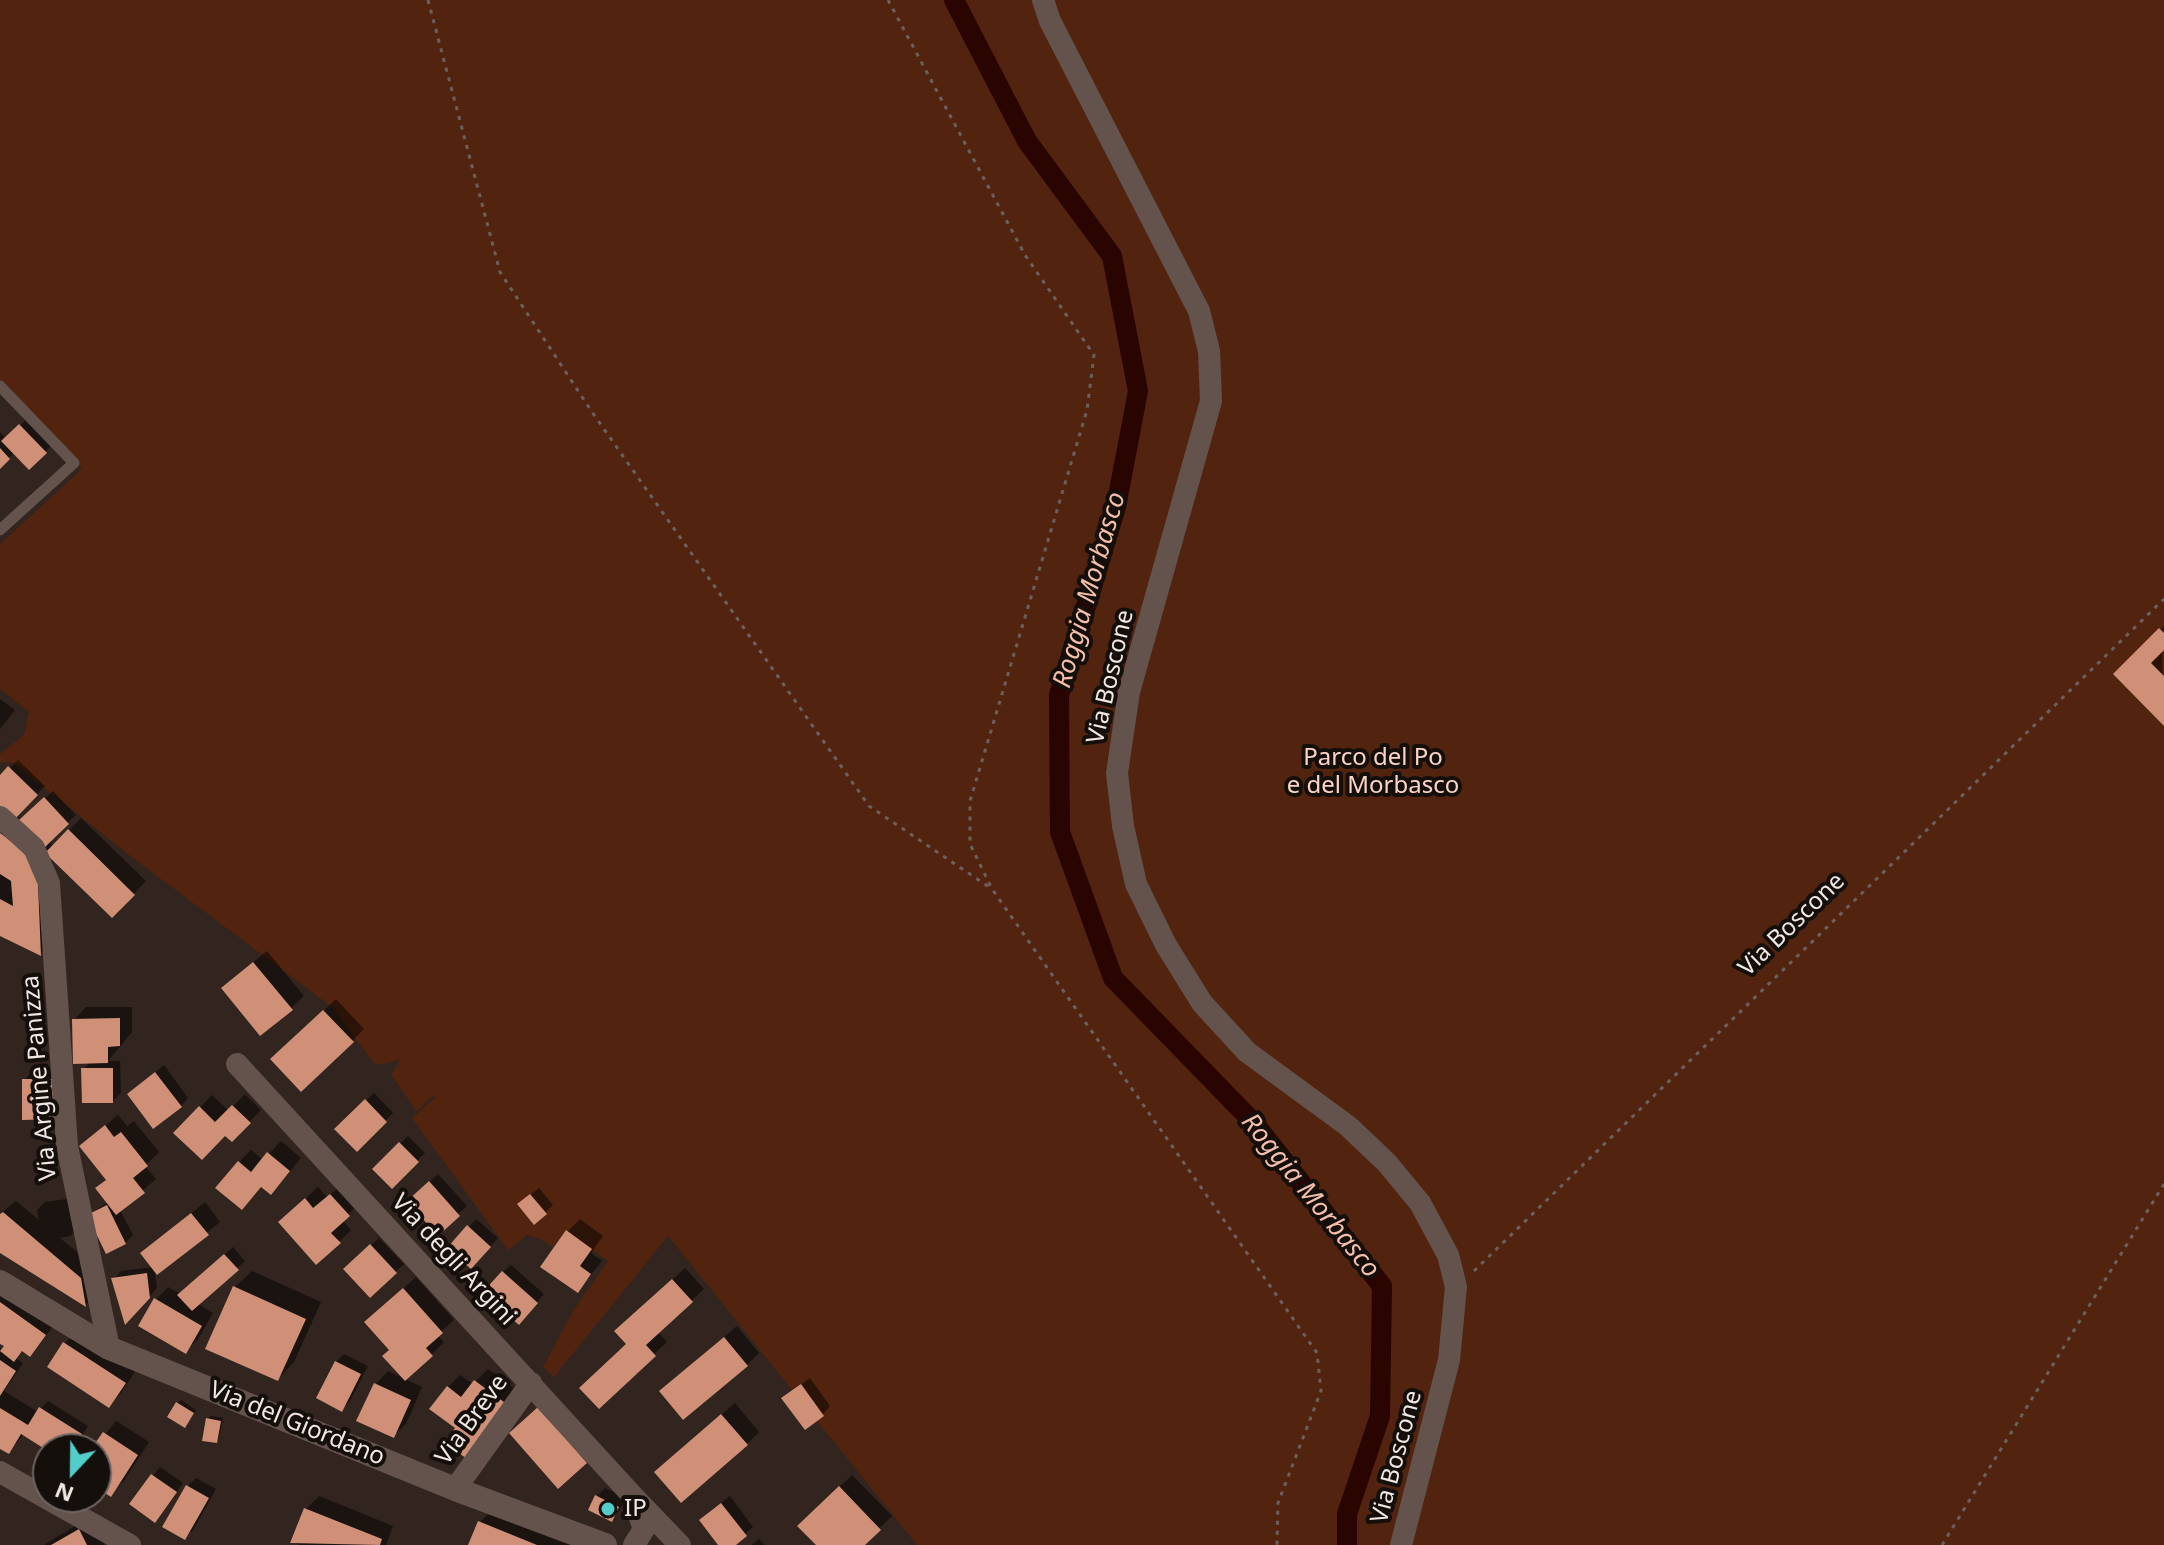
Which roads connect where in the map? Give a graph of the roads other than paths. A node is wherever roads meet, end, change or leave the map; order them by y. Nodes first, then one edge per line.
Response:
1 (1043, 0) edge
2 (0, 386) edge
3 (0, 530) edge
4 (0, 817) edge
5 (237, 1064) dead end
6 (0, 1282) edge
7 (109, 1348) junction
8 (531, 1383) junction
9 (0, 1472) edge
10 (455, 1489) junction
11 (630, 1493) junction
12 (130, 1545) edge
13 (605, 1545) edge
14 (634, 1545) edge
15 (680, 1545) edge
16 (1401, 1545) edge

1 - 16 street, Via Boscone
2 - 3 lane
4 - 7 street, Via Argine Panizza
5 - 8 street, Via degli Argini
6 - 7 street, Via del Giordano
7 - 10 street, Via del Giordano
8 - 10 street, Via Breve
8 - 11 street, Via degli Argini
9 - 12 street
10 - 13 street, Via del Giordano
11 - 14 street, Via degli Argini
11 - 15 street, Via degli Argini

